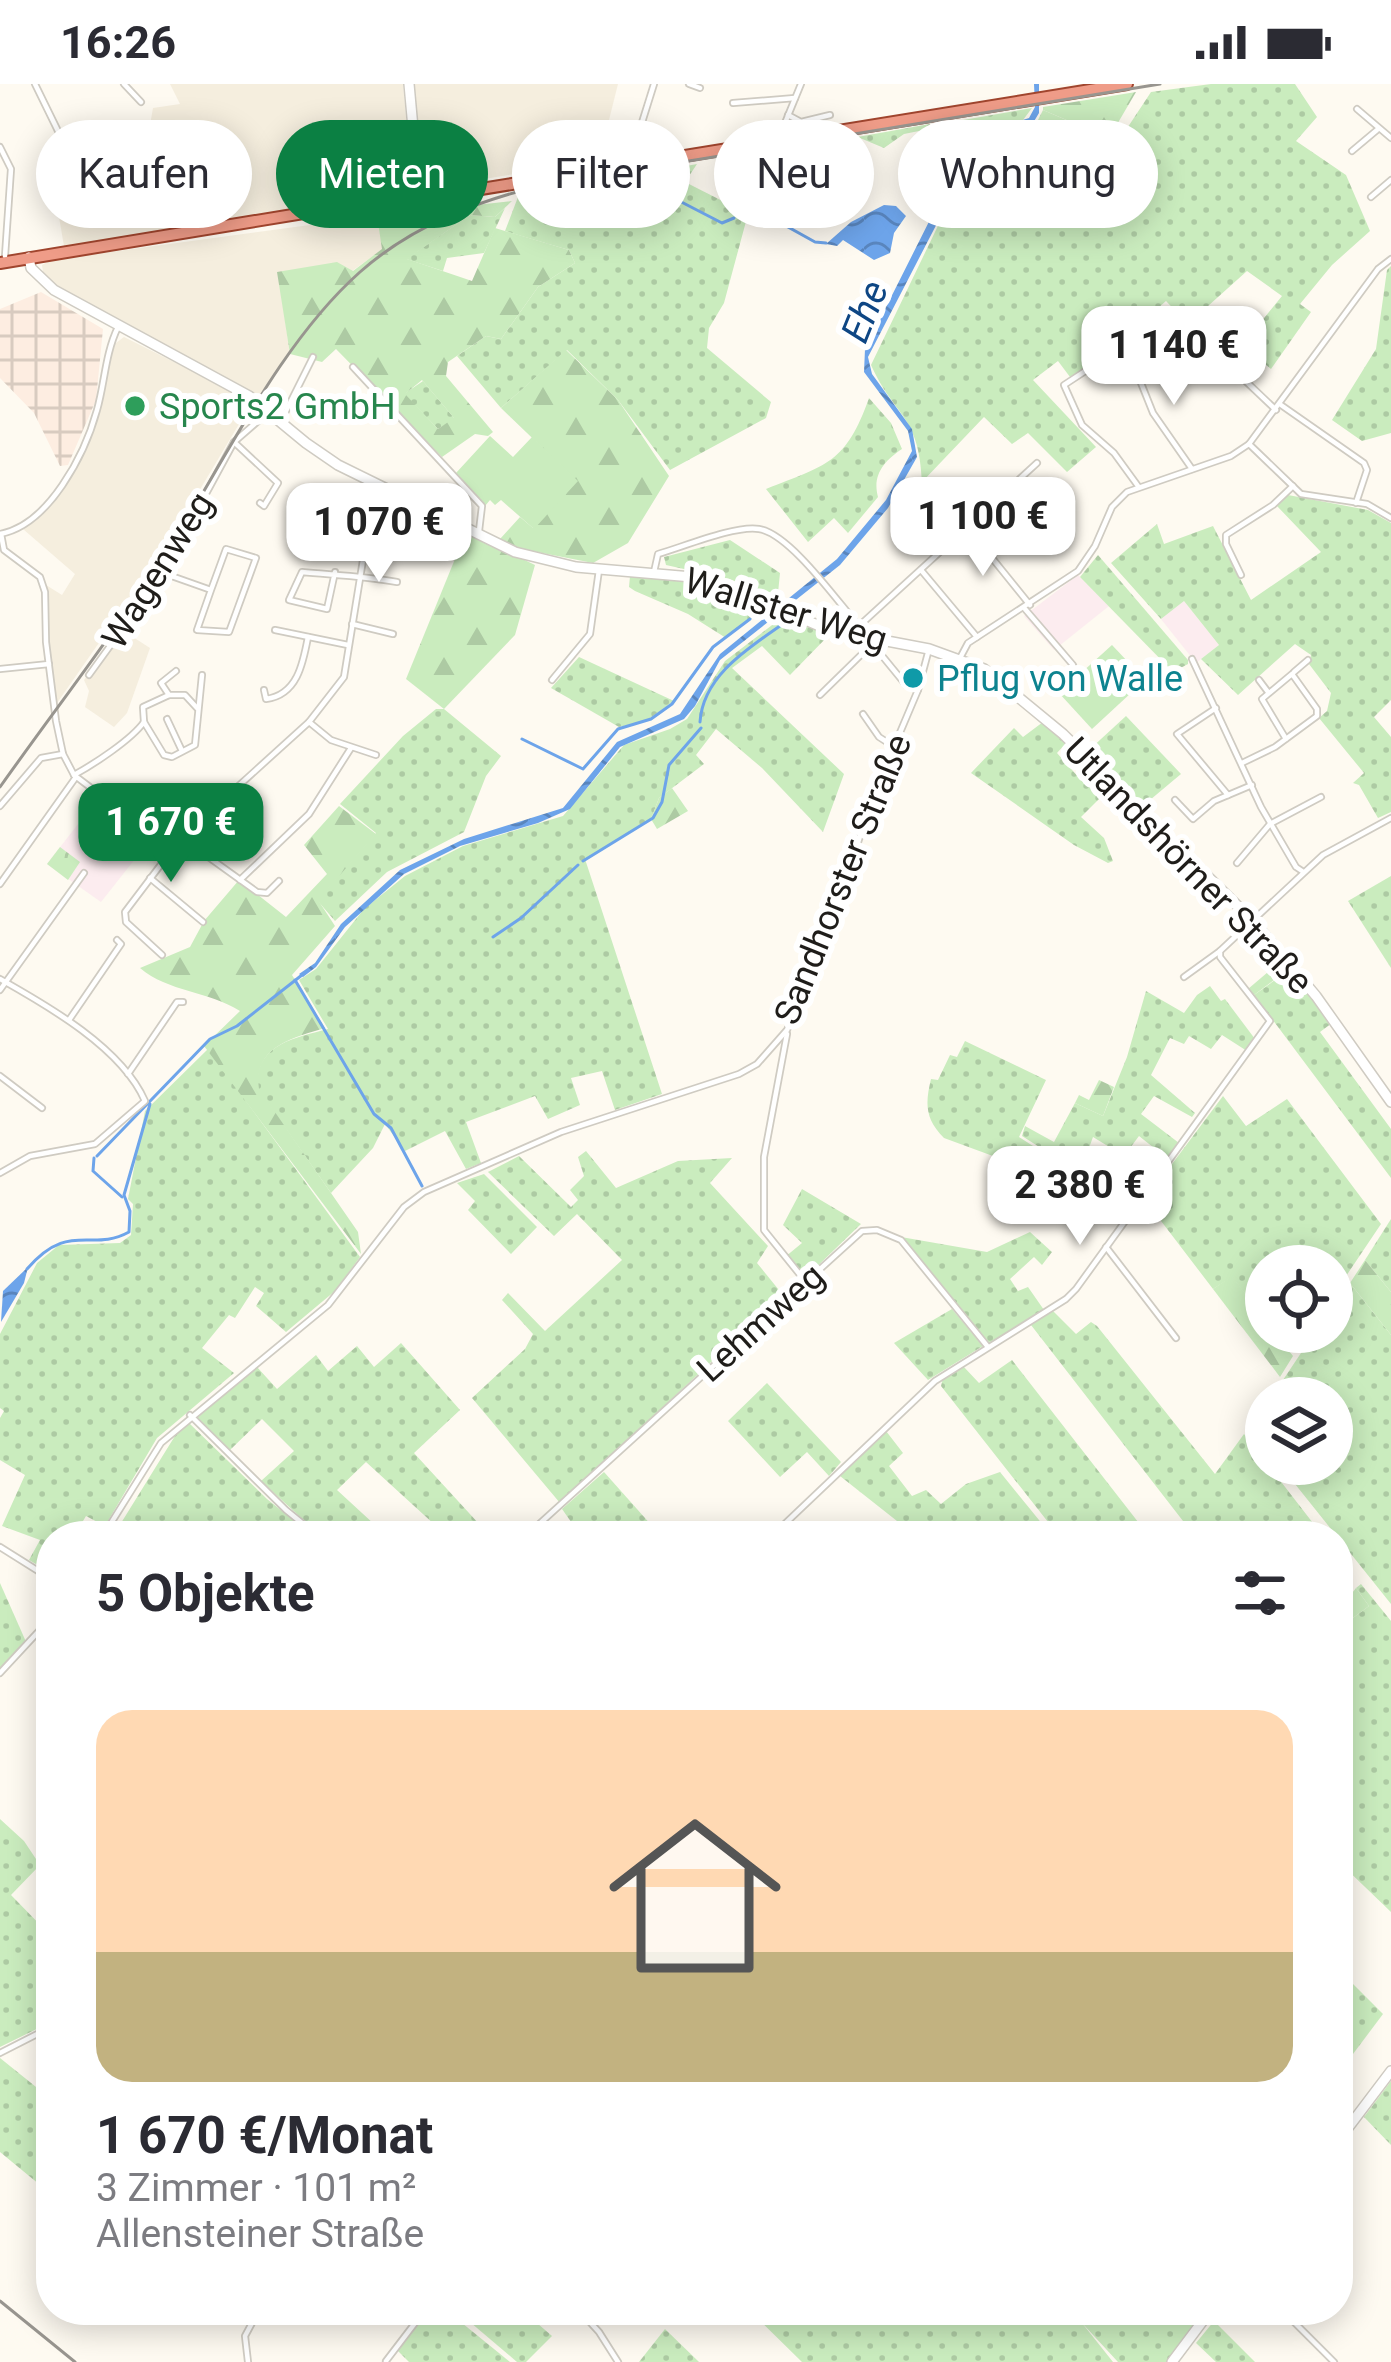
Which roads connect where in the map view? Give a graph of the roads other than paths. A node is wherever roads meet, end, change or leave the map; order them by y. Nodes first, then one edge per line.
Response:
1 (35, 84) edge
2 (124, 84) edge
3 (409, 84) edge
4 (654, 84) edge
5 (689, 84) edge
6 (801, 84) edge
7 (1127, 84) edge
8 (700, 88) dead end
9 (795, 98) junction
10 (141, 102) dead end
11 (733, 103) dead end
12 (1357, 109) dead end
13 (830, 115) dead end
14 (53, 120) edge
15 (413, 120) edge
16 (643, 120) edge
17 (1377, 130) junction
18 (1391, 138) edge
19 (0, 147) edge
20 (1352, 152) dead end
21 (1391, 180) edge
22 (488, 185) edge
23 (1371, 197) dead end
24 (276, 218) edge
25 (32, 257) junction
26 (2, 259) edge
27 (1391, 259) edge
28 (1125, 326) dead end
29 (118, 327) junction
30 (1215, 352) dead end
31 (1131, 354) junction
32 (313, 357) dead end
33 (353, 367) dead end
34 (1278, 408) junction
35 (270, 411) junction
36 (280, 421) junction
37 (234, 442) junction
38 (1249, 444) junction
39 (1037, 464) dead end
40 (1192, 469) junction
41 (376, 484) junction
42 (1293, 486) junction
43 (1138, 487) junction
44 (260, 503) dead end
45 (1356, 503) junction
46 (314, 512) dead end
47 (1391, 518) edge
48 (368, 523) junction
49 (967, 527) junction
50 (0, 534) edge
51 (477, 534) junction
52 (599, 570) junction
53 (921, 570) junction
54 (334, 572) junction
55 (654, 572) junction
56 (163, 574) junction
57 (361, 575) junction
58 (1241, 575) dead end
59 (398, 582) dead end
60 (211, 590) junction
61 (1028, 607) junction
62 (352, 624) junction
63 (274, 630) dead end
64 (858, 632) junction
65 (393, 634) dead end
66 (308, 637) junction
67 (977, 637) junction
68 (348, 645) junction
69 (929, 649) junction
70 (960, 658) junction
71 (1192, 659) dead end
72 (1308, 660) dead end
73 (49, 664) junction
74 (1073, 664) dead end
75 (0, 669) edge
76 (176, 671) dead end
77 (1292, 674) junction
78 (89, 675) dead end
79 (202, 675) dead end
80 (553, 680) dead end
81 (1259, 680) dead end
82 (918, 690) junction
83 (1268, 692) junction
84 (169, 695) junction
85 (820, 695) dead end
86 (281, 696) dead end
87 (197, 707) junction
88 (1216, 708) junction
89 (863, 714) dead end
90 (167, 719) dead end
91 (144, 722) junction
92 (309, 722) junction
93 (1286, 739) junction
94 (893, 746) junction
95 (351, 748) junction
96 (182, 751) junction
97 (63, 754) junction
98 (376, 755) dead end
99 (1242, 763) junction
100 (75, 776) junction
101 (1252, 785) junction
102 (1228, 795) junction
103 (1321, 797) dead end
104 (1174, 800) dead end
105 (0, 806) edge
106 (1391, 818) edge
107 (1270, 824) junction
108 (181, 838) junction
109 (1237, 862) dead end
110 (1304, 872) junction
111 (85, 873) dead end
112 (150, 878) junction
113 (240, 880) junction
114 (279, 881) dead end
115 (0, 884) edge
116 (1253, 921) junction
117 (203, 922) dead end
118 (117, 940) dead end
119 (1220, 951) junction
120 (162, 955) dead end
121 (1184, 977) dead end
122 (0, 979) edge
123 (8, 983) junction
124 (0, 990) edge
125 (183, 1001) dead end
126 (69, 1020) junction
127 (787, 1030) junction
128 (128, 1074) junction
129 (0, 1076) edge
130 (1391, 1102) edge
131 (42, 1108) dead end
132 (0, 1173) edge
133 (1106, 1247) junction
134 (805, 1282) junction
135 (1176, 1338) dead end
136 (988, 1347) junction
137 (190, 1415) junction
138 (113, 1521) edge
139 (300, 1521) edge
140 (542, 1521) edge
141 (788, 1521) edge
142 (0, 1547) edge
143 (36, 1570) edge
144 (36, 1636) edge
145 (0, 1672) edge
146 (36, 2035) edge
147 (0, 2053) edge
148 (1391, 2071) edge
149 (1353, 2121) edge
150 (251, 2325) edge
151 (414, 2325) edge
152 (593, 2325) edge
153 (1200, 2325) edge
154 (1297, 2325) edge
155 (386, 2361) edge
156 (248, 2362) edge
157 (618, 2362) edge
158 (1172, 2362) edge
159 (1334, 2362) edge

1 - 14 street
2 - 10 street
3 - 15 street
4 - 16 street
5 - 8 street
6 - 9 street
7 - 22 main road
9 - 11 street
9 - 13 street
12 - 17 street
17 - 18 street
17 - 20 street
19 - 26 street
21 - 23 street
24 - 25 main road
25 - 26 main road
25 - 29 street, Wallster Weg
27 - 34 street
28 - 31 street
29 - 35 street, Wallster Weg
29 - 50 street
30 - 34 street
31 - 40 street
31 - 43 street
32 - 36 street
33 - 51 street
34 - 38 street
34 - 45 street
35 - 36 street, Wallster Weg
35 - 37 street, Wagenweg
36 - 41 street, Wallster Weg
37 - 44 street
37 - 56 street, Wagenweg
38 - 40 street
38 - 42 street
39 - 49 street
40 - 43 street
41 - 48 street
41 - 51 street, Wallster Weg
42 - 45 street
42 - 58 street
43 - 61 street
45 - 47 street
46 - 48 street
48 - 57 street
49 - 53 street
49 - 61 street
50 - 73 street
51 - 52 street, Wallster Weg
52 - 55 street, Wallster Weg
52 - 80 street
53 - 64 street
53 - 67 street
54 - 54 street
54 - 57 street
55 - 64 street, Wallster Weg
55 - 64 street
56 - 60 street
56 - 78 street, Wagenweg
57 - 59 street
57 - 62 street
60 - 60 street
61 - 67 street
61 - 74 street
62 - 65 street
62 - 68 street
63 - 66 street
64 - 69 street, Wallster Weg
66 - 68 street
66 - 86 street
67 - 70 street
68 - 92 street
69 - 70 street, Wallster Weg
69 - 82 street, Sandhorster Straße
70 - 116 street, Utlandshörner Straße
71 - 88 street
72 - 77 street
73 - 75 street
73 - 97 street
76 - 84 street
77 - 83 street
77 - 93 street
79 - 87 street
81 - 83 street
82 - 85 street
82 - 94 street, Sandhorster Straße
83 - 93 street
84 - 87 street
84 - 91 street
87 - 96 street
88 - 99 street
88 - 102 street
89 - 94 street
90 - 96 street
91 - 96 street
91 - 100 street
92 - 95 street
92 - 108 street
93 - 99 street
94 - 127 street, Sandhorster Straße
95 - 98 street
95 - 113 street
97 - 100 street
97 - 105 street
99 - 101 street
100 - 108 street
100 - 115 street
101 - 102 street
101 - 107 street
102 - 104 street
103 - 107 street
106 - 110 street
107 - 109 street
107 - 110 street
108 - 112 street
108 - 113 street
110 - 116 street
111 - 123 street
112 - 117 street
112 - 120 street
113 - 114 street
116 - 119 street
116 - 130 street, Utlandshörner Straße
118 - 126 street
119 - 121 street
119 - 133 street
122 - 123 street
123 - 124 street
123 - 126 street
125 - 128 street
126 - 128 street
127 - 134 street
127 - 137 street, Sandhorster Straße
128 - 132 street
129 - 131 street
133 - 135 street
133 - 136 street
134 - 136 street, Lehmweg
134 - 140 street, Lehmweg
136 - 141 street
137 - 138 street, Sandhorster Straße
137 - 139 street
142 - 143 street
144 - 145 street
146 - 147 street
148 - 149 street
150 - 156 street
151 - 155 street
152 - 157 street
153 - 158 street
154 - 159 street

